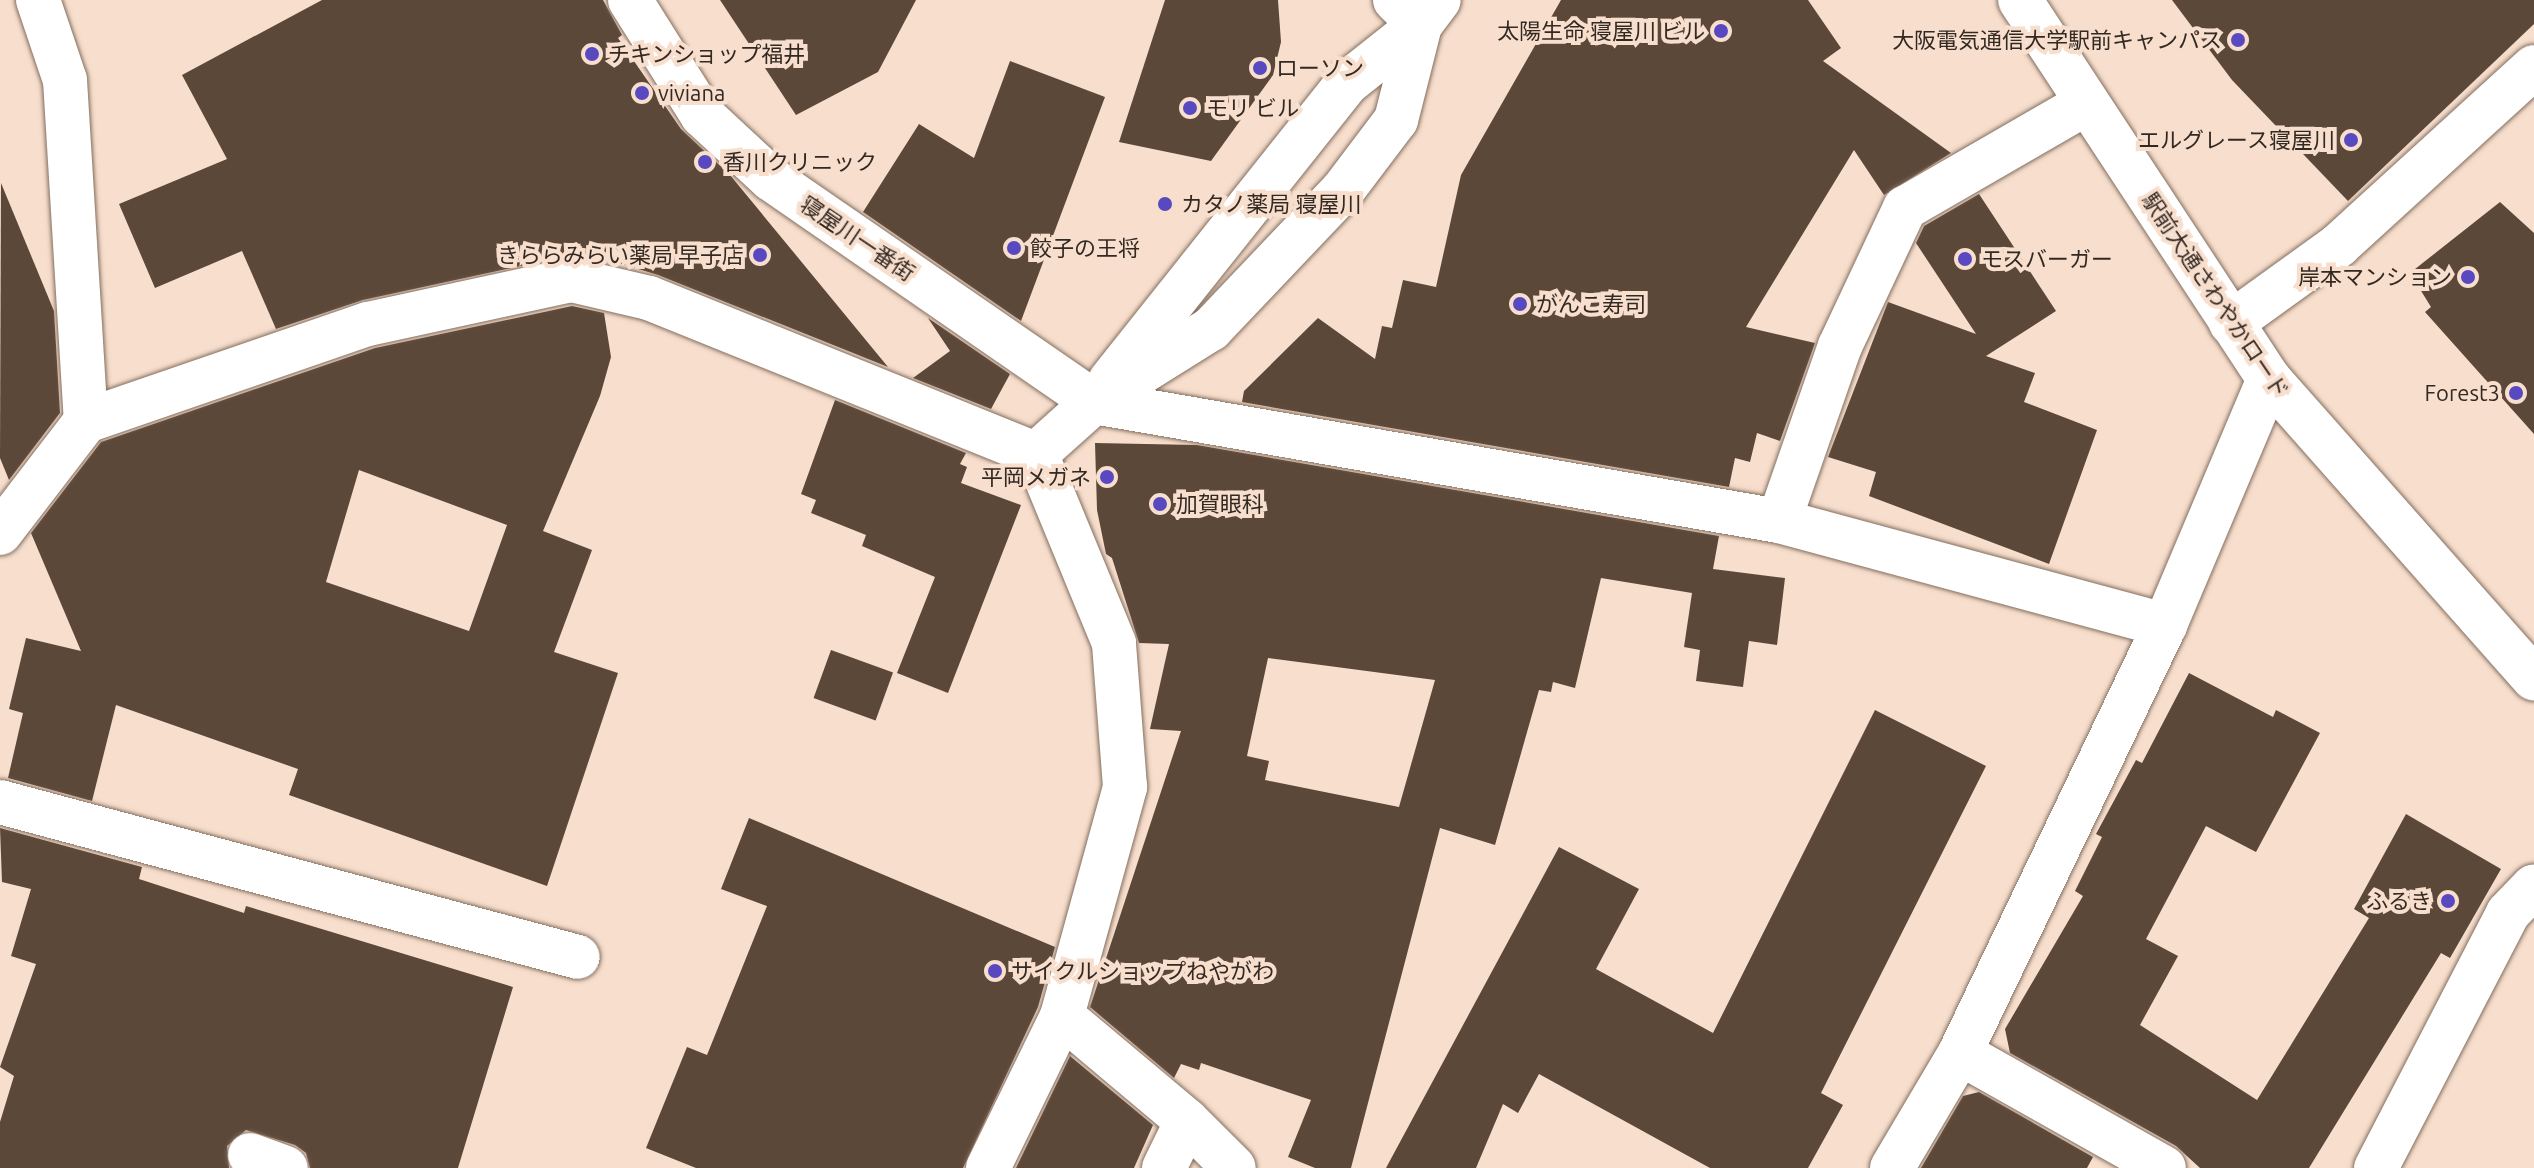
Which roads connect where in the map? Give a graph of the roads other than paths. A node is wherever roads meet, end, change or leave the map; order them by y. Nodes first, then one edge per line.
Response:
1 (38, 0) edge
2 (630, 0) edge
3 (2020, 0) edge
4 (1418, 8) edge
5 (2534, 67) edge
6 (2087, 103) junction
7 (2231, 323) junction
8 (2269, 379) junction
9 (1094, 402) junction
10 (86, 421) junction
11 (1036, 454) junction
12 (1779, 521) junction
13 (0, 533) edge
14 (2165, 625) junction
15 (2534, 679) edge
16 (0, 802) edge
17 (2534, 886) edge
18 (578, 957) dead end
19 (1062, 1016) junction
20 (1960, 1053) junction
21 (1187, 1121) junction
22 (2145, 1163) edge
23 (988, 1168) edge
24 (1164, 1168) edge
25 (1234, 1168) edge
26 (1892, 1168) edge
27 (2376, 1168) edge

1 - 10 street
2 - 9 street, 寝屋川一番街
3 - 6 street, 駅前大通さわやかロード
4 - 9 street
4 - 9 street
5 - 7 street
6 - 7 street, 駅前大通さわやかロード
6 - 12 street
7 - 8 street, 駅前大通さわやかロード
8 - 14 street
8 - 15 street, 駅前大通さわやかロード
9 - 11 street
9 - 12 street
10 - 11 street
10 - 13 street
11 - 19 street
12 - 14 street
14 - 20 street
16 - 18 street
17 - 27 street
19 - 21 street
19 - 23 street
20 - 22 street
20 - 26 street
21 - 24 street
21 - 25 street

